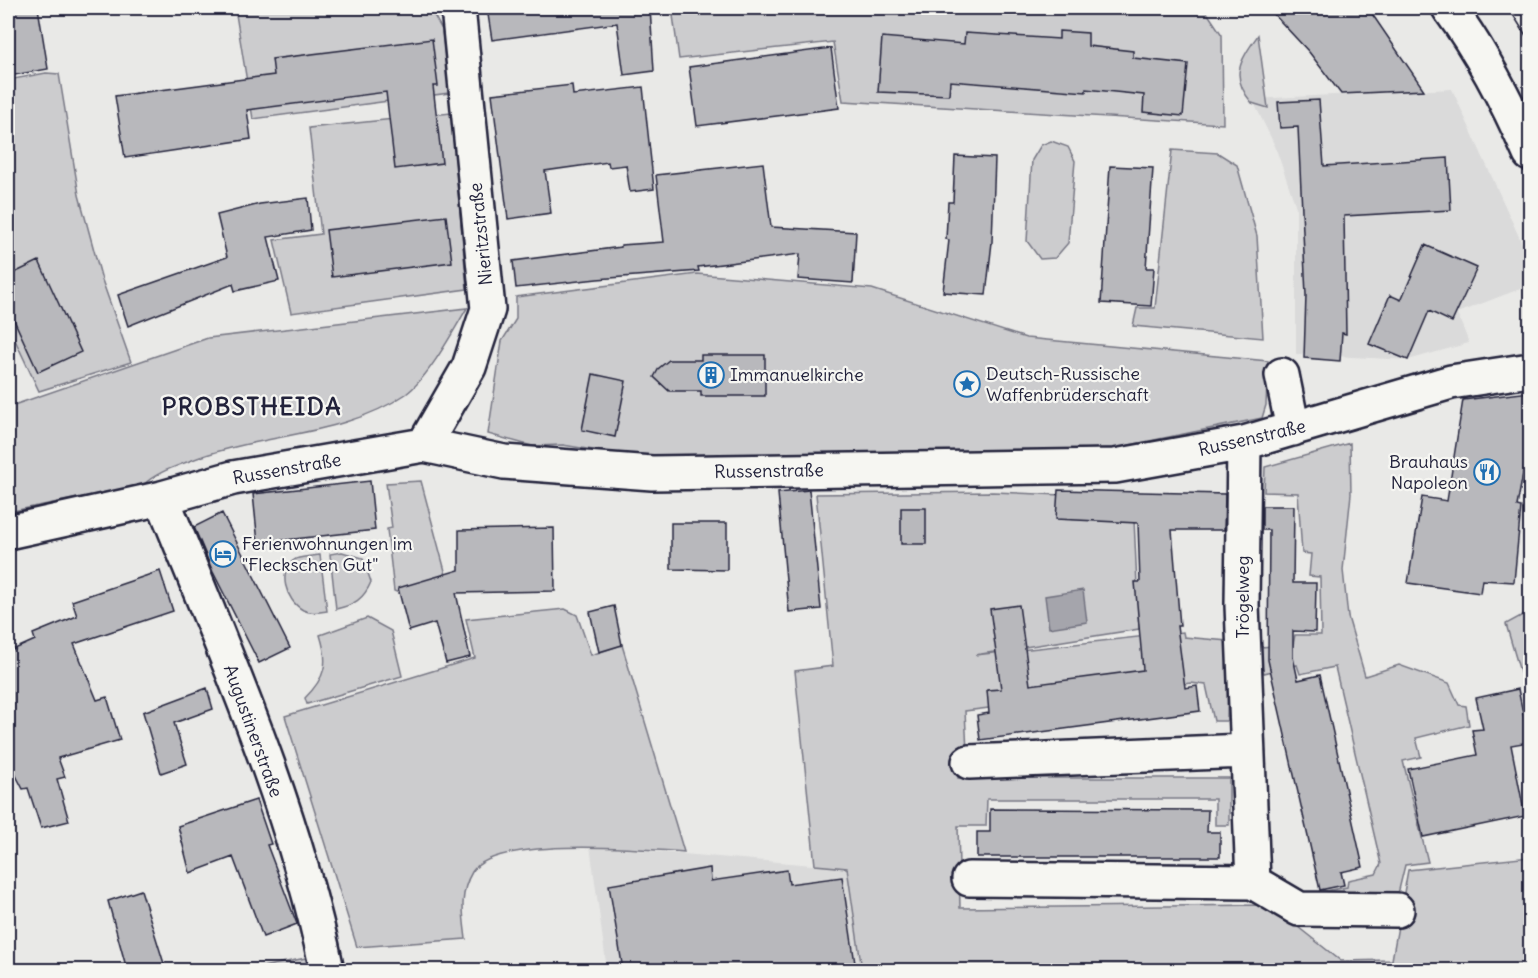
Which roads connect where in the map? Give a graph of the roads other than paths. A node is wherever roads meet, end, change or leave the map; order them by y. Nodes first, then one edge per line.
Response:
1 (458, 8) edge
2 (1449, 8) edge
3 (1530, 154) edge
4 (1530, 370) edge
5 (1282, 375) dead end
6 (1293, 429) junction
7 (1244, 443) junction
8 (424, 446) junction
9 (162, 498) junction
10 (8, 532) edge
11 (1246, 751) junction
12 (969, 762) dead end
13 (969, 879) dead end
14 (1253, 882) junction
15 (1397, 910) dead end
16 (327, 970) edge

1 - 8 street, Nieritzstraße
2 - 3 street
4 - 6 street, Russenstraße
5 - 6 street
6 - 7 street, Russenstraße
7 - 8 street, Russenstraße
7 - 11 street, Trögelweg
8 - 9 street, Russenstraße
9 - 10 street, Russenstraße
9 - 16 street, Augustinerstraße
11 - 12 street
11 - 14 street, Trögelweg
13 - 14 street
14 - 15 street

